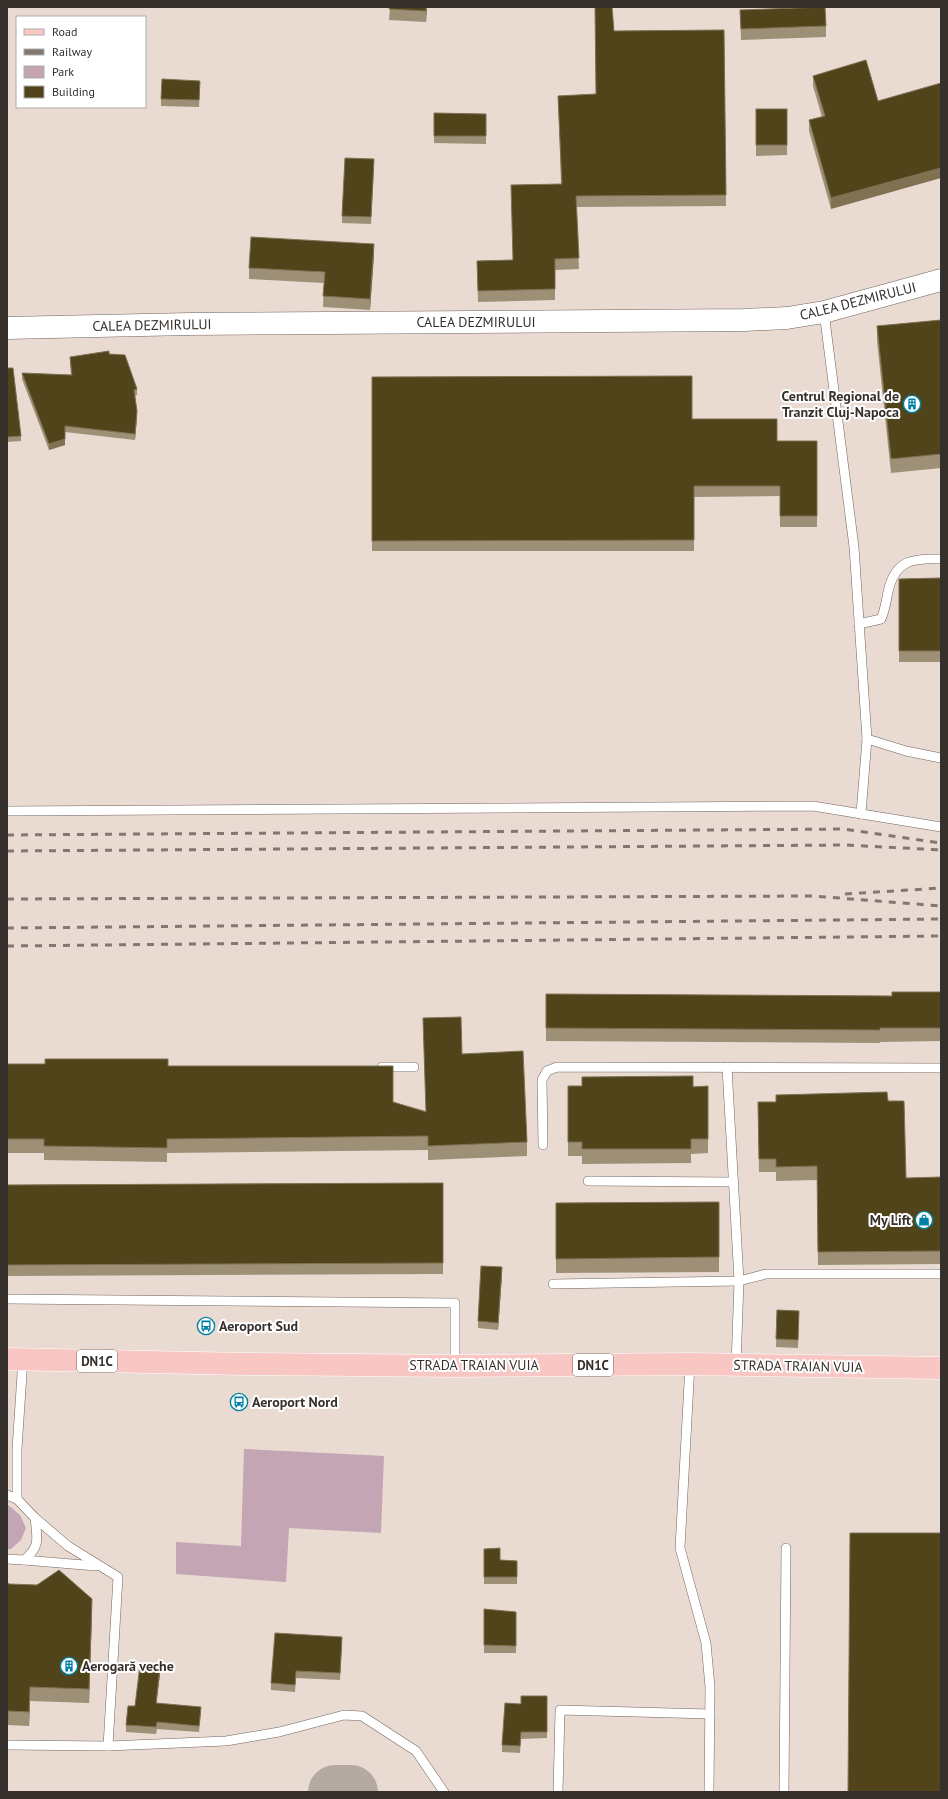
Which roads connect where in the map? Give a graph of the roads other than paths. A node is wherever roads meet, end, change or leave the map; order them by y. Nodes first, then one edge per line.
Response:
1 (941, 280) edge
2 (824, 312) junction
3 (7, 328) edge
4 (941, 558) edge
5 (859, 624) junction
6 (867, 739) junction
7 (941, 758) edge
8 (7, 811) edge
9 (861, 814) junction
10 (941, 827) edge
11 (374, 1067) edge
12 (414, 1067) dead end
13 (727, 1067) junction
14 (941, 1068) edge
15 (543, 1145) dead end
16 (588, 1181) dead end
17 (733, 1182) junction
18 (941, 1274) edge
19 (739, 1281) junction
20 (553, 1284) dead end
21 (7, 1299) edge
22 (15, 1359) edge
23 (690, 1364) junction
24 (736, 1365) junction
25 (455, 1366) junction
26 (941, 1368) edge
27 (7, 1495) edge
28 (17, 1499) junction
29 (35, 1518) junction
30 (786, 1548) dead end
31 (7, 1559) edge
32 (24, 1560) junction
33 (98, 1566) junction
34 (710, 1714) junction
35 (7, 1745) edge
36 (108, 1746) junction
37 (444, 1792) edge
38 (558, 1792) edge
39 (709, 1792) edge
40 (784, 1792) edge

1 - 2 main road, CALEA DEZMIRULUI
2 - 3 main road, CALEA DEZMIRULUI
2 - 5 lane
4 - 5 lane
5 - 6 lane
6 - 7 lane
6 - 9 lane
8 - 9 lane
9 - 10 lane
11 - 12 lane
13 - 14 lane
13 - 15 lane
13 - 17 lane
16 - 17 lane
17 - 19 lane
18 - 19 lane
19 - 20 lane
19 - 24 lane
21 - 25 lane
22 - 25 main road, STRADA TRAIAN VUIA / DN1C
22 - 28 lane
23 - 24 main road, STRADA TRAIAN VUIA / DN1C
23 - 25 main road, STRADA TRAIAN VUIA / DN1C
23 - 34 lane
24 - 26 main road, STRADA TRAIAN VUIA / DN1C
27 - 28 lane
28 - 29 lane
29 - 32 lane
29 - 33 lane
30 - 40 lane
31 - 32 lane
32 - 33 lane
33 - 36 lane
34 - 38 lane
34 - 39 lane
35 - 36 lane
36 - 37 lane

